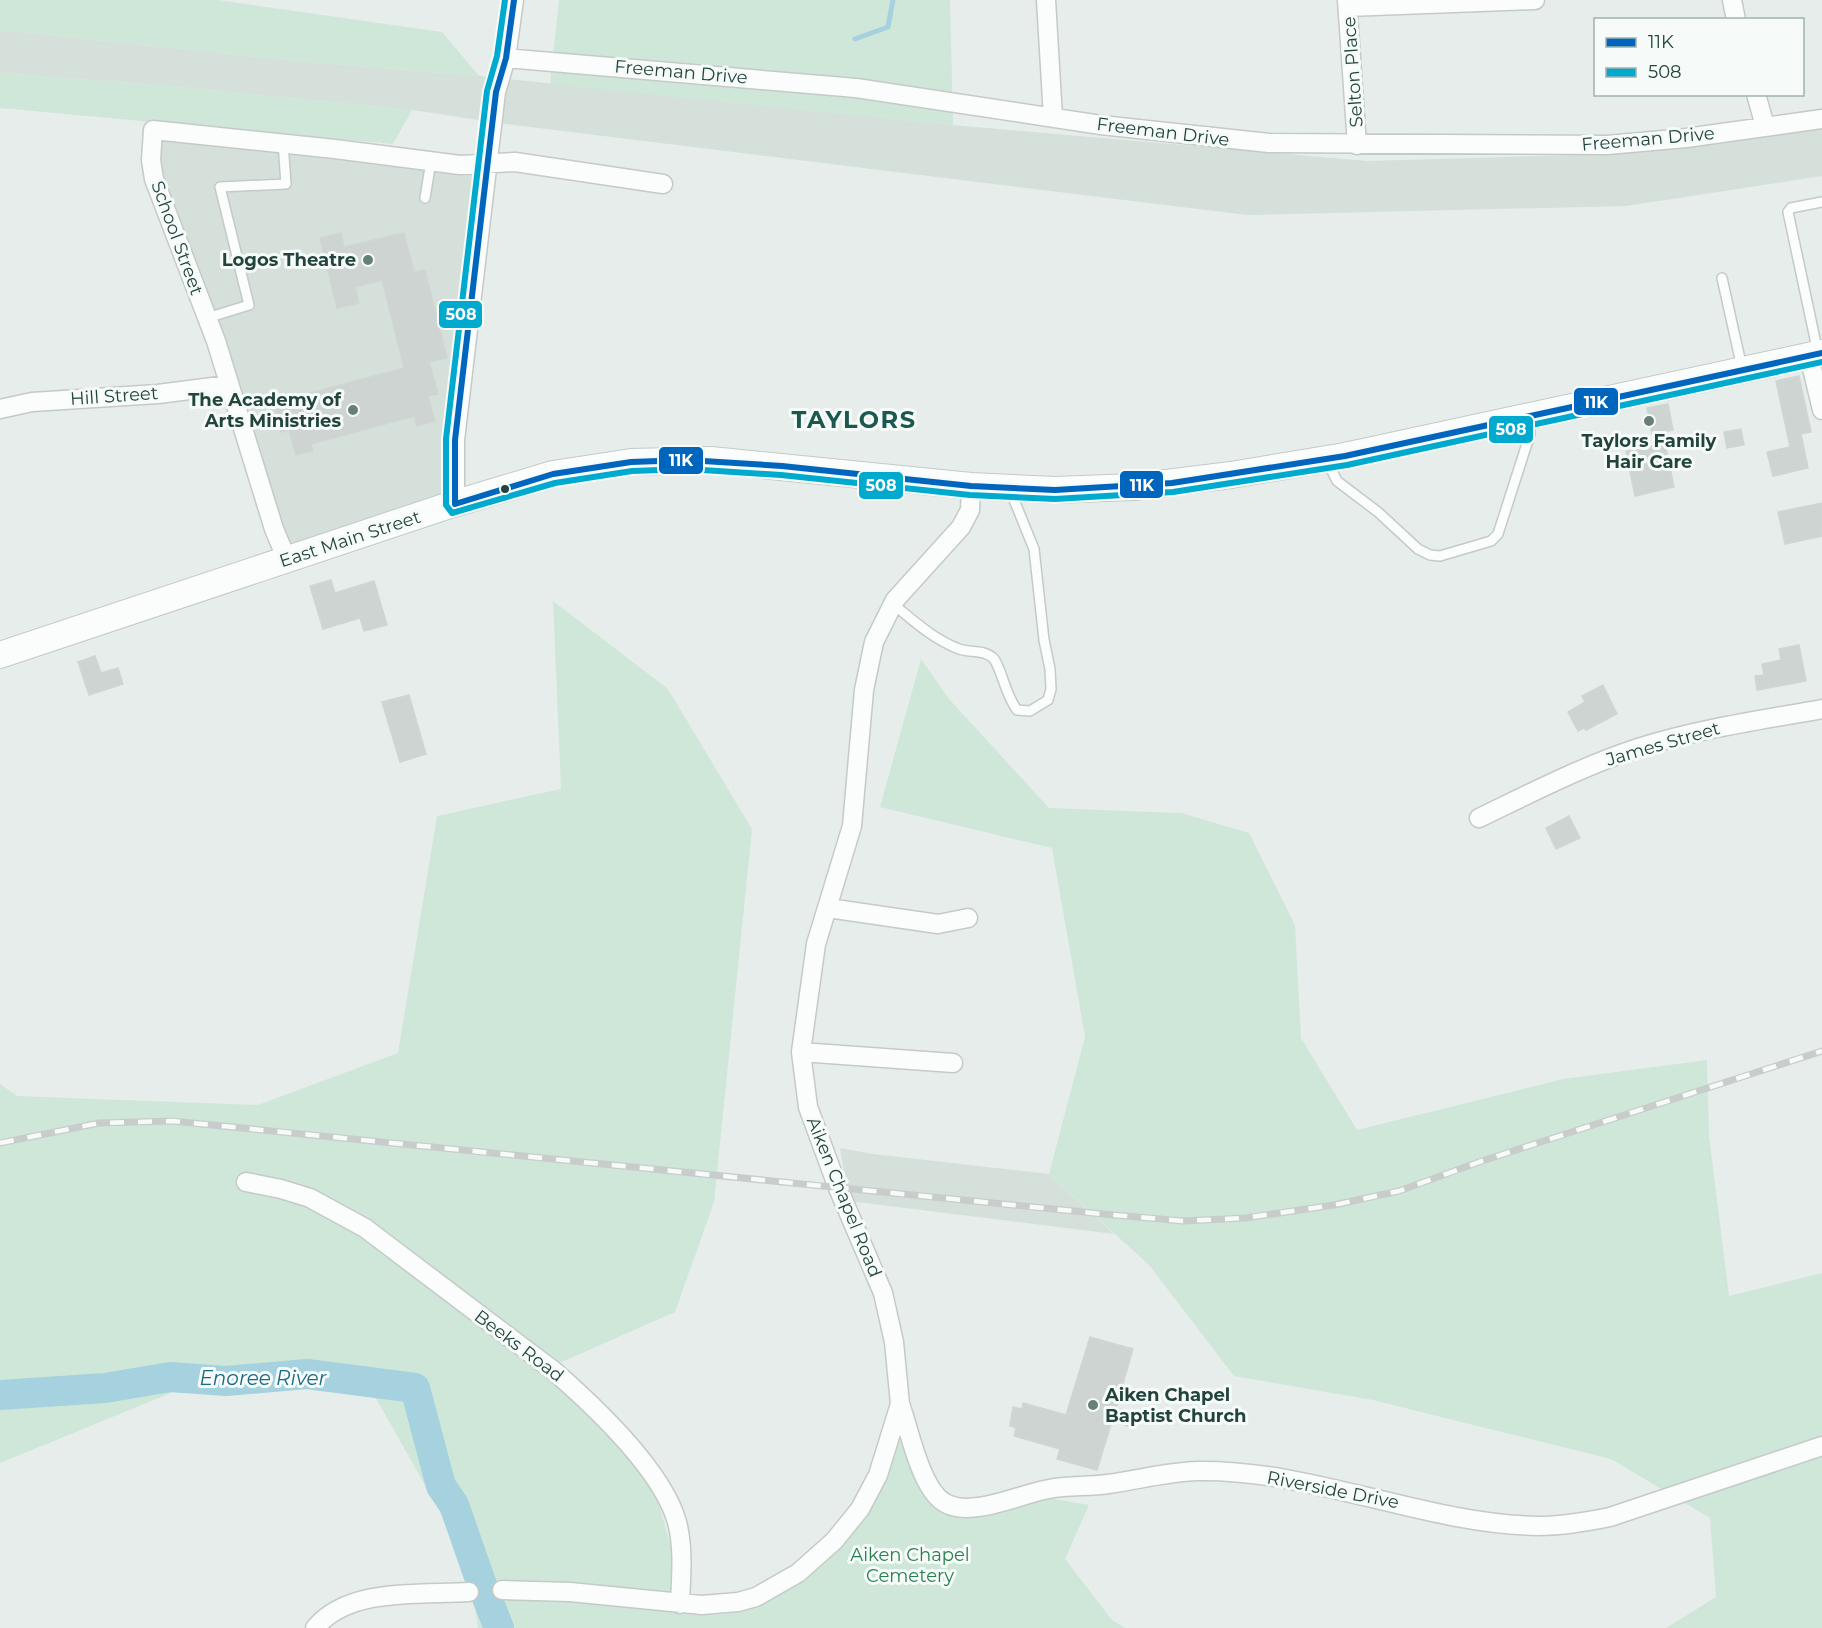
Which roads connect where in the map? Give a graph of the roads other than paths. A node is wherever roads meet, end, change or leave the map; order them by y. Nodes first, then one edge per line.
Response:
1 (514, 0) edge
2 (1046, 0) edge
3 (1534, 0) edge
4 (1732, 0) edge
5 (1348, 4) edge
6 (1736, 18) edge
7 (506, 58) junction
8 (1757, 96) edge
9 (1053, 117) junction
10 (1822, 119) edge
11 (1765, 126) junction
12 (284, 143) junction
13 (1358, 145) junction
14 (431, 161) junction
15 (487, 164) junction
16 (663, 184) dead end
17 (425, 198) dead end
18 (1822, 202) edge
19 (1722, 278) dead end
20 (207, 318) junction
21 (1817, 355) edge
22 (1742, 371) junction
23 (228, 385) junction
24 (0, 409) edge
25 (1822, 410) edge
26 (1529, 418) junction
27 (1326, 459) junction
28 (971, 486) junction
29 (1008, 488) junction
30 (455, 504) junction
31 (287, 560) junction
32 (893, 604) junction
33 (0, 655) edge
34 (1822, 709) edge
35 (1479, 818) dead end
36 (828, 908) junction
37 (968, 918) dead end
38 (801, 1052) junction
39 (953, 1063) dead end
40 (246, 1182) dead end
41 (900, 1404) junction
42 (1822, 1446) edge
43 (502, 1590) dead end
44 (469, 1592) dead end
45 (680, 1604) junction
46 (315, 1628) edge

1 - 7 street
2 - 9 street
3 - 5 street
4 - 6 street
5 - 13 street, Selton Place
7 - 9 street, Freeman Drive
7 - 15 street
8 - 11 street
9 - 13 street, Freeman Drive
10 - 11 street, Freeman Drive
11 - 13 street, Freeman Drive
12 - 14 street, School Street
12 - 20 lane
12 - 20 street, School Street
14 - 15 street, School Street
14 - 17 lane
15 - 16 street, School Street
15 - 30 street
18 - 21 lane
19 - 22 lane
20 - 23 street, School Street
21 - 22 street, East Main Street
21 - 25 street
22 - 26 street, East Main Street
23 - 24 street, Hill Street
23 - 31 street, School Street
26 - 27 street, East Main Street
26 - 27 lane
27 - 29 street, East Main Street
28 - 29 street, East Main Street
28 - 30 street, East Main Street
28 - 32 street, Aiken Chapel Road
29 - 32 lane
30 - 31 street, East Main Street
31 - 33 street, East Main Street
32 - 36 street, Aiken Chapel Road
34 - 35 street, James Street
36 - 37 street
36 - 38 street, Aiken Chapel Road
38 - 39 street
38 - 41 street, Aiken Chapel Road
40 - 45 street, Beeks Road
41 - 42 street, Riverside Drive
41 - 45 street, Aiken Chapel Road
43 - 45 street, Aiken Chapel Road
44 - 46 street

